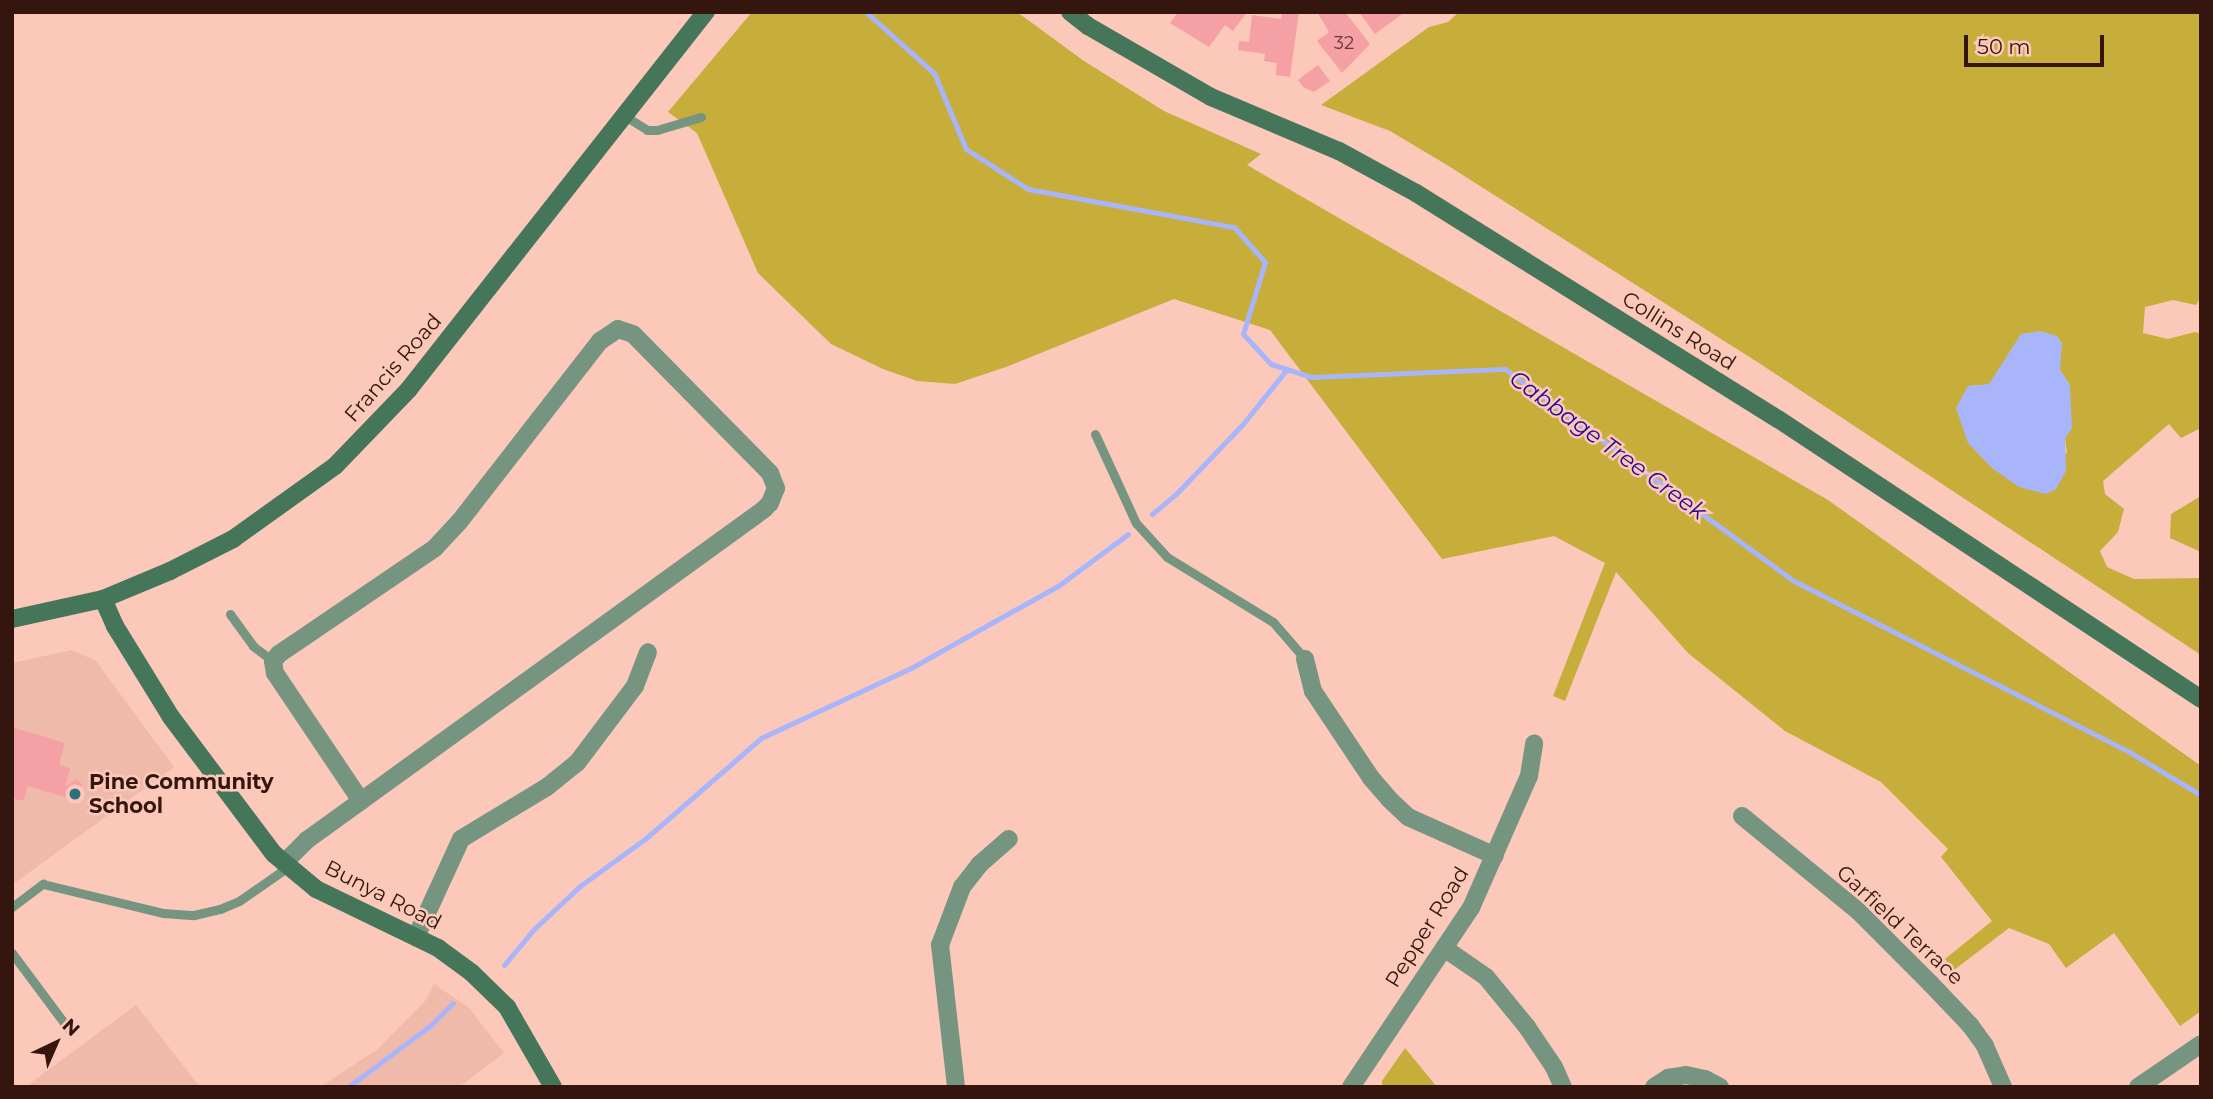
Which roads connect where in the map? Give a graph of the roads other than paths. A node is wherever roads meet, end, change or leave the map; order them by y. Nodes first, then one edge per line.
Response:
1 (706, 12) edge
2 (1070, 12) edge
3 (1089, 12) edge
4 (1112, 38) junction
5 (625, 116) junction
6 (701, 117) dead end
7 (1095, 434) dead end
8 (103, 599) junction
9 (230, 614) dead end
10 (12, 619) edge
11 (648, 653) dead end
12 (1305, 659) joint
13 (273, 661) junction
14 (2201, 699) edge
15 (1534, 743) dead end
16 (361, 801) junction
17 (1742, 816) dead end
18 (1009, 839) dead end
19 (1495, 856) junction
20 (286, 865) junction
21 (12, 907) edge
22 (416, 937) junction
23 (1444, 948) junction
24 (12, 953) edge
25 (68, 1028) dead end
26 (2201, 1044) edge
27 (553, 1087) edge
28 (956, 1087) edge
29 (1351, 1087) edge
30 (1563, 1087) edge
31 (1654, 1087) edge
32 (1720, 1087) edge
33 (2003, 1087) edge
34 (2138, 1087) edge

1 - 5 street, Francis Road
2 - 4 street, Collins Road
3 - 4 street, Collins Road
4 - 14 street, Collins Road
5 - 6 lane
5 - 8 street, Francis Road
7 - 12 lane
8 - 10 street, Francis Road
8 - 20 street, Bunya Road
9 - 13 lane
11 - 22 street
12 - 19 street
13 - 16 street
13 - 16 street
15 - 19 street, Pepper Road
16 - 20 street
17 - 33 street, Garfield Terrace
18 - 28 street
19 - 23 street, Pepper Road
20 - 21 lane
20 - 22 street, Bunya Road
22 - 27 street, Bunya Road
23 - 29 street, Pepper Road
23 - 30 street
24 - 25 lane
26 - 34 street
31 - 32 street

